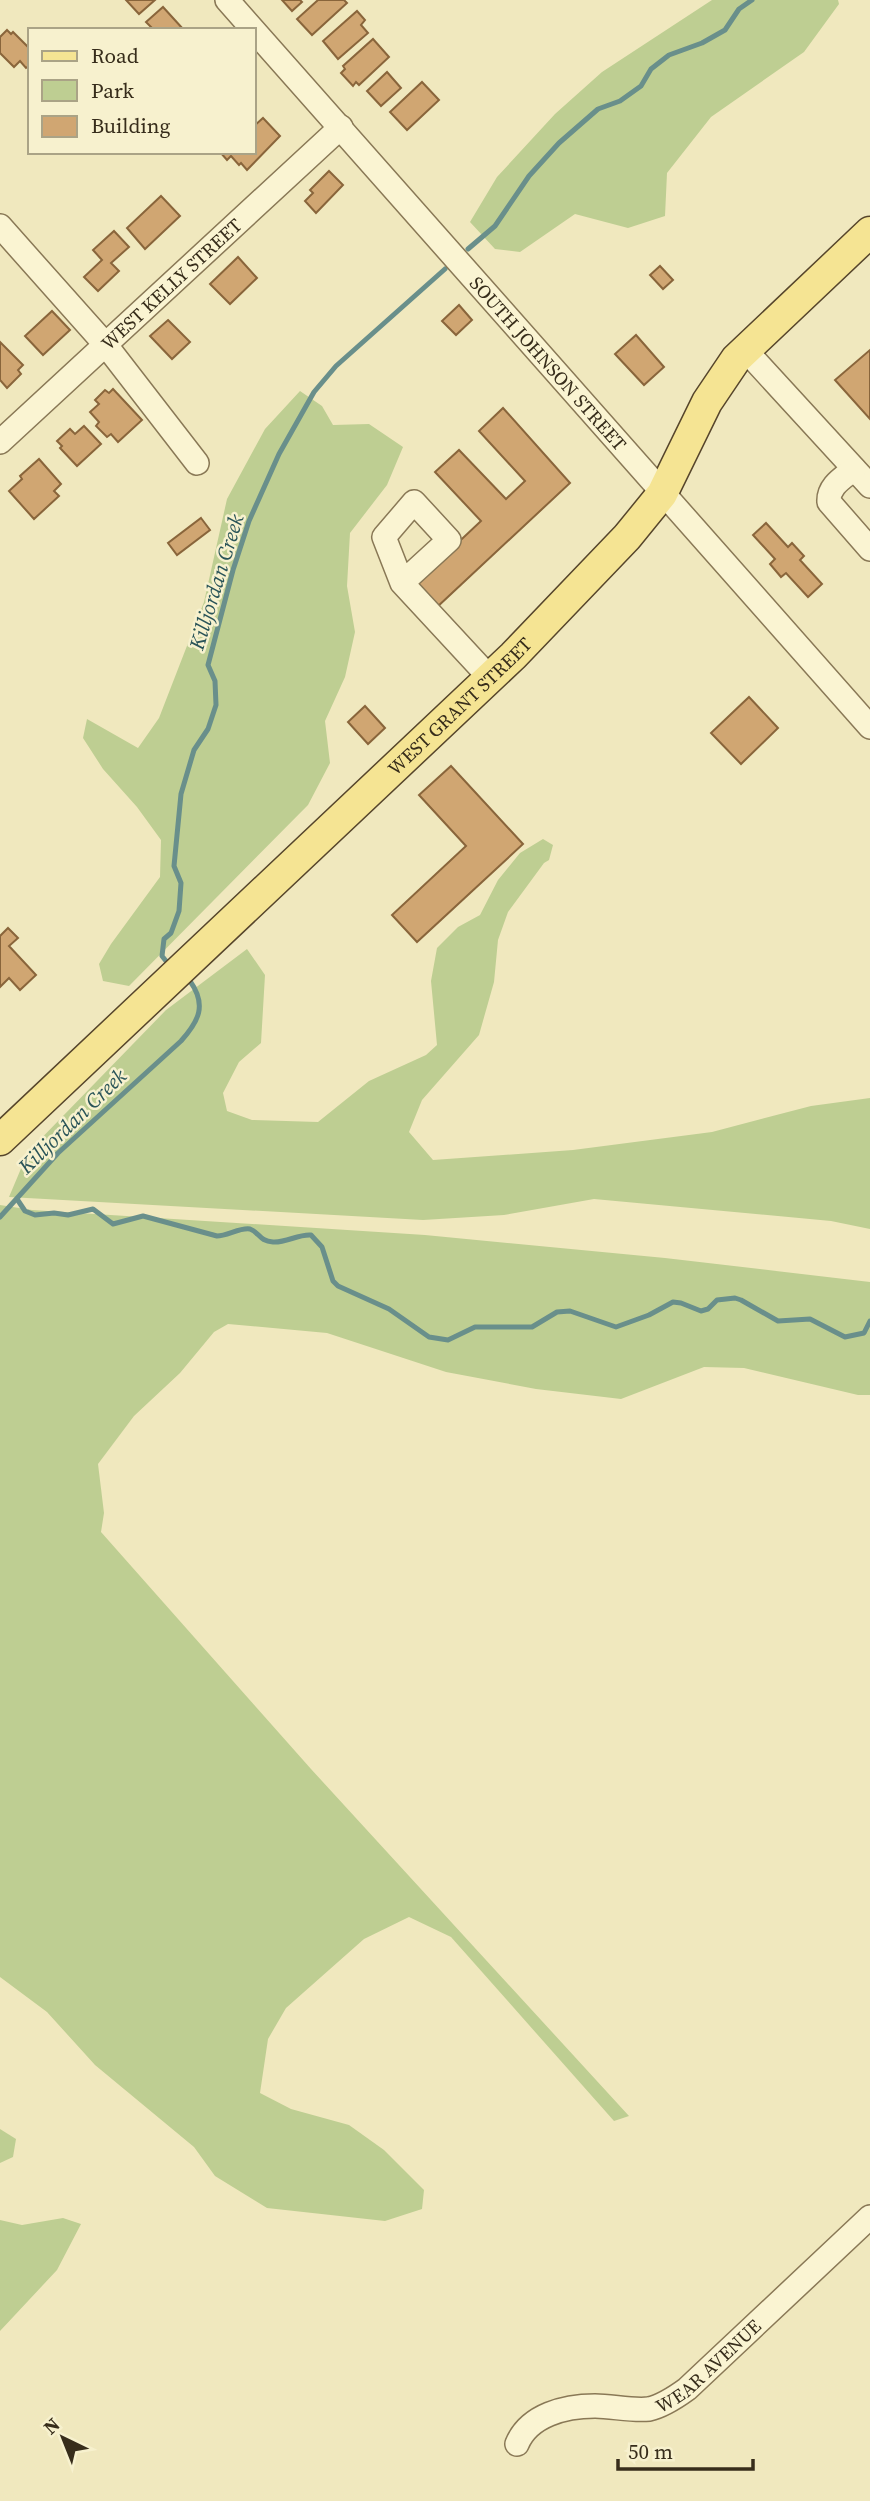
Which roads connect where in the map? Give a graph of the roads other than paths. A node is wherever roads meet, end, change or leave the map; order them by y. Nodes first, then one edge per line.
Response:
1 (227, 0) edge
2 (252, 28) edge
3 (256, 32) edge
4 (341, 127) junction
5 (0, 226) edge
6 (870, 232) edge
7 (105, 344) junction
8 (743, 351) junction
9 (0, 442) edge
10 (197, 463) dead end
11 (854, 468) junction
12 (870, 486) edge
13 (662, 494) junction
14 (870, 549) edge
15 (402, 583) dead end
16 (490, 678) junction
17 (862, 703) edge
18 (870, 727) edge
19 (0, 1140) edge
20 (870, 2217) edge
21 (517, 2444) dead end

1 - 2 street, SOUTH JOHNSON STREET
3 - 4 street, SOUTH JOHNSON STREET
4 - 7 street, WEST KELLY STREET
4 - 13 street, SOUTH JOHNSON STREET
5 - 7 street
6 - 8 main road, WEST GRANT STREET
7 - 9 street, WEST KELLY STREET
7 - 10 street
8 - 11 street
8 - 13 main road, WEST GRANT STREET
11 - 12 street
11 - 14 street
13 - 16 main road, WEST GRANT STREET
13 - 17 street, SOUTH JOHNSON STREET
15 - 16 street
16 - 19 main road, WEST GRANT STREET
17 - 18 street, SOUTH JOHNSON STREET
20 - 21 street, WEAR AVENUE

